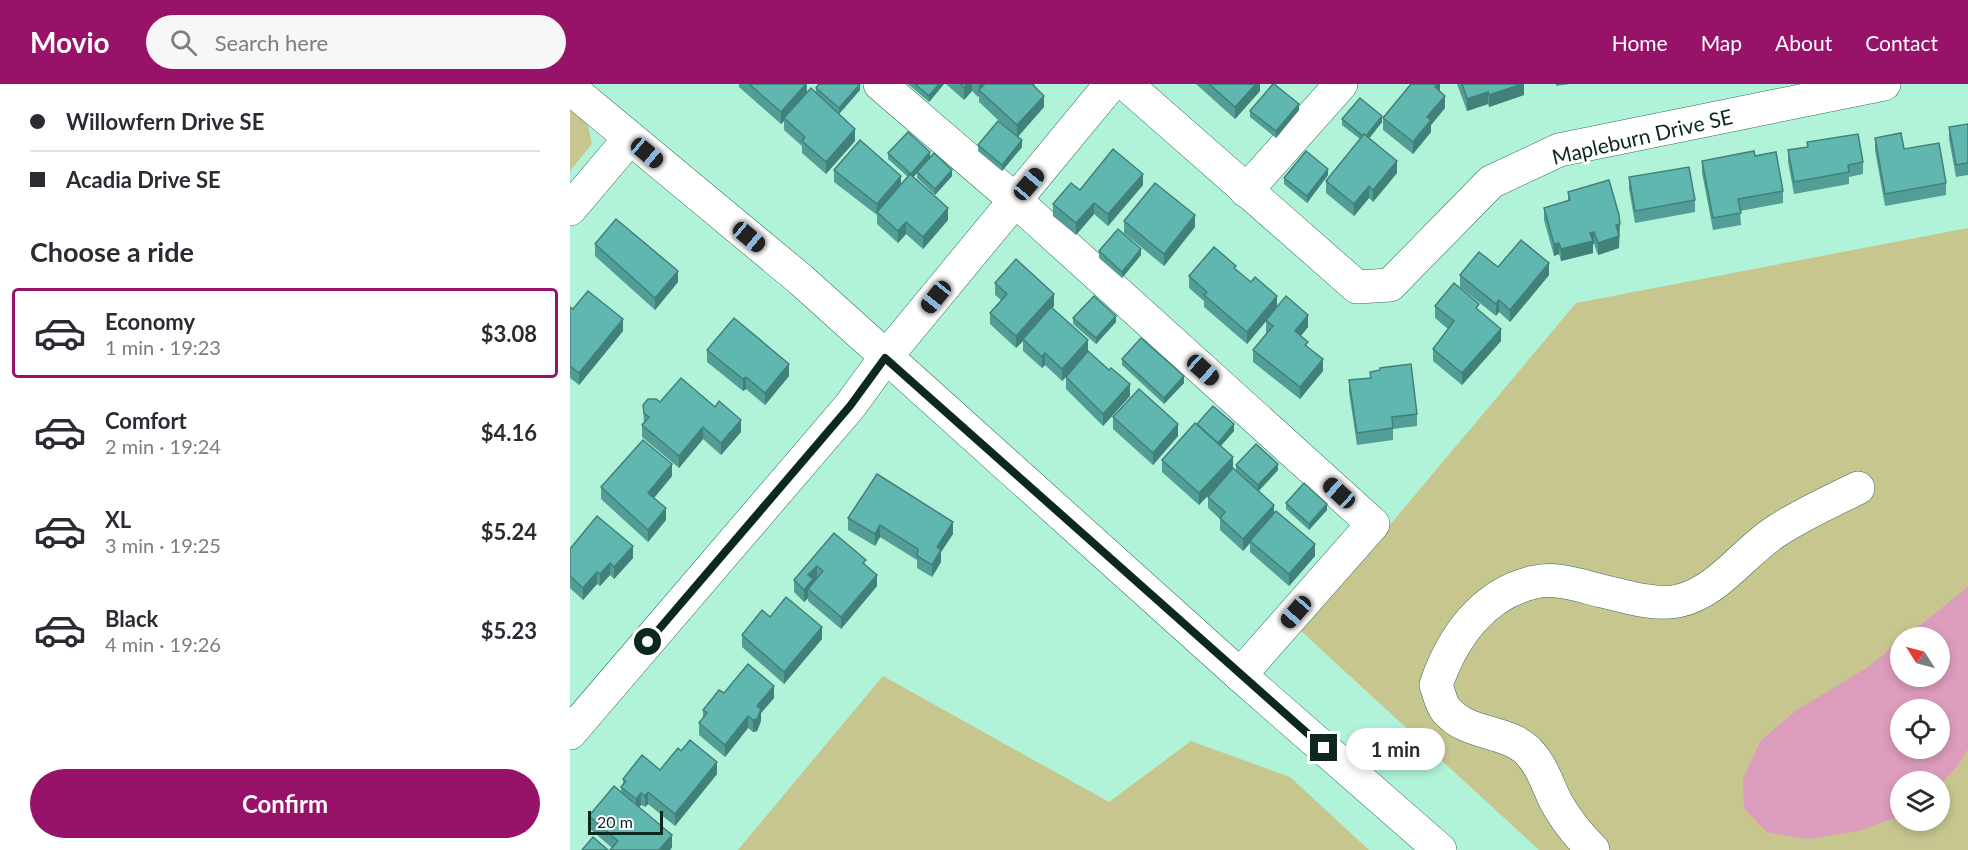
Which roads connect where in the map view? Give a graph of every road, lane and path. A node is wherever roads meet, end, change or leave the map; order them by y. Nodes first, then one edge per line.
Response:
1 (880, 84) edge
2 (1111, 84) edge
3 (1126, 84) edge
4 (1341, 84) edge
5 (1884, 84) edge
6 (570, 88) edge
7 (630, 138) junction
8 (1246, 191) junction
9 (1015, 200) junction
10 (570, 209) edge
11 (885, 358) junction
12 (1858, 488) dead end
13 (1240, 675) junction
14 (570, 732) edge
15 (1440, 850) edge
16 (1593, 850) edge

1 - 9 street
2 - 9 street
3 - 8 street, Mapleburn Drive SE
4 - 8 street
5 - 8 street, Mapleburn Drive SE
6 - 7 street
7 - 10 street
7 - 11 street
9 - 11 street
9 - 13 street
11 - 13 street
11 - 14 street
12 - 16 street
13 - 15 street

